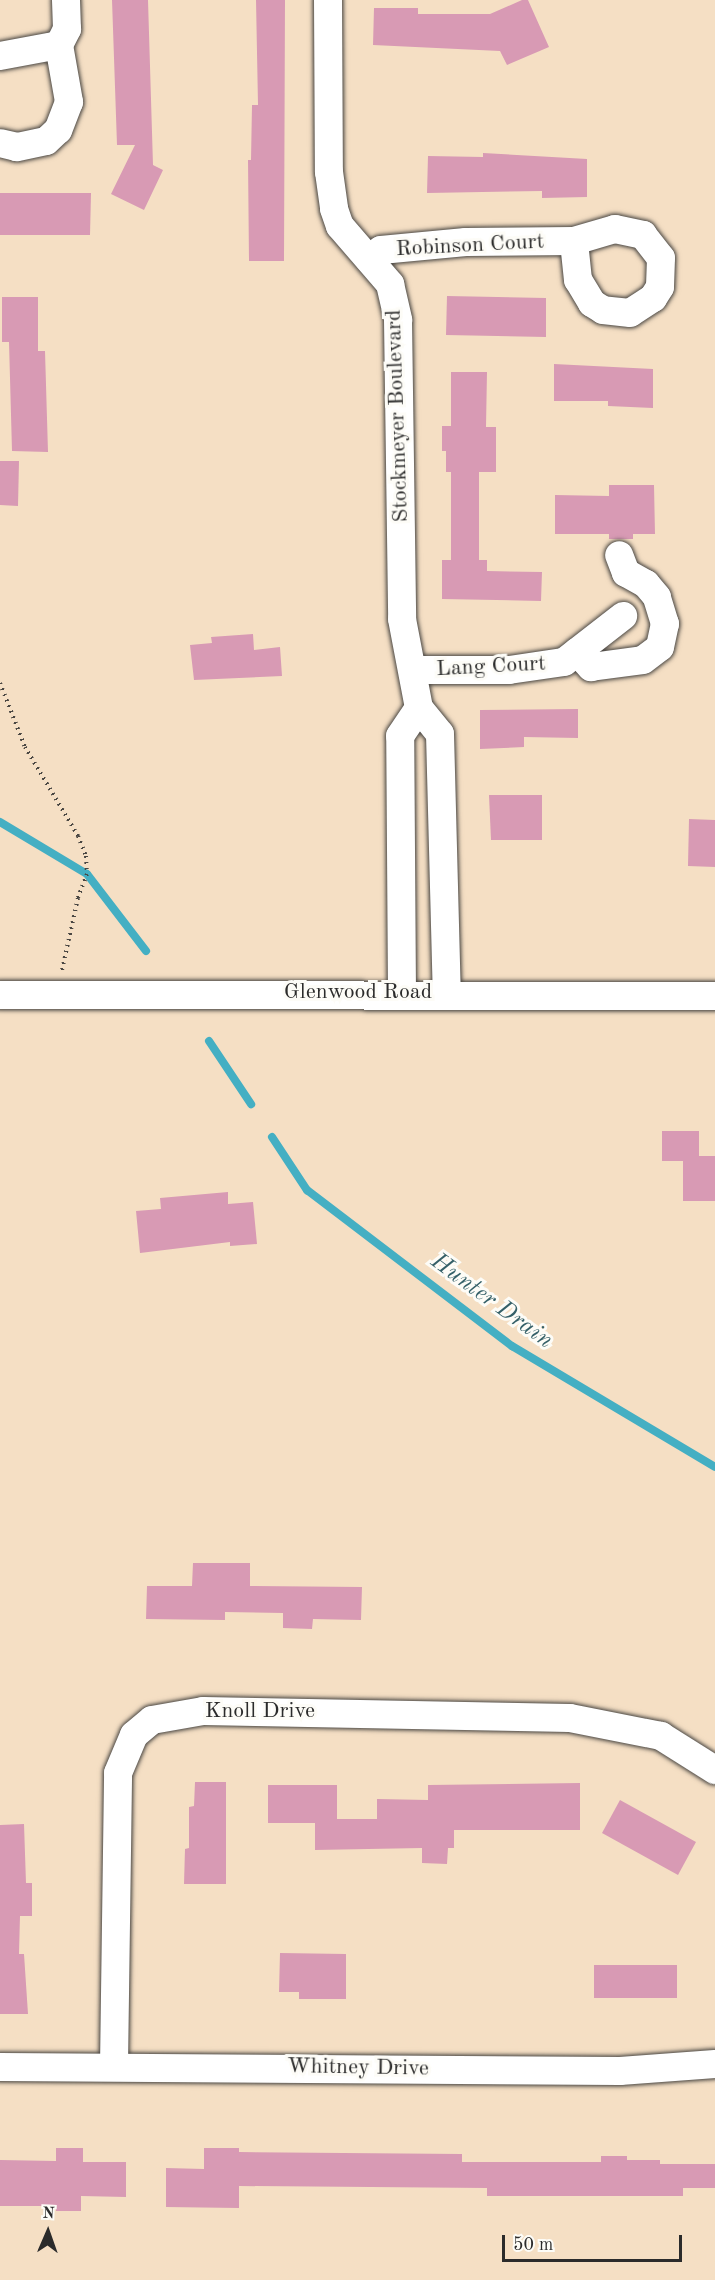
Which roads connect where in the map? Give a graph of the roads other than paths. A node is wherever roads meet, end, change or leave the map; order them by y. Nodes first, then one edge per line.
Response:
1 (66, 0) edge
2 (328, 0) edge
3 (59, 45) junction
4 (0, 56) edge
5 (0, 143) edge
6 (574, 241) dead end
7 (369, 259) junction
8 (619, 555) dead end
9 (623, 616) dead end
10 (577, 652) junction
11 (414, 670) junction
12 (419, 708) junction
13 (445, 837) junction
14 (403, 838) junction
15 (402, 993) junction
16 (447, 993) junction
17 (0, 995) edge
18 (715, 996) edge
19 (715, 1770) edge
20 (715, 2064) edge
21 (114, 2066) junction
22 (0, 2067) edge

1 - 3 street
2 - 7 street, Stockmeyer Boulevard
3 - 4 street
3 - 5 street
6 - 7 street, Robinson Court
7 - 11 street, Stockmeyer Boulevard
8 - 10 street
9 - 10 street, Lang Court
10 - 11 street, Lang Court
11 - 12 street, Stockmeyer Boulevard
12 - 13 street
12 - 14 street
13 - 14 street
13 - 16 street
14 - 15 street
15 - 16 street, Glenwood Road
15 - 17 street, Glenwood Road
16 - 18 street, Glenwood Road
19 - 21 street, Knoll Drive
20 - 21 street, Whitney Drive
21 - 22 street, Whitney Drive

